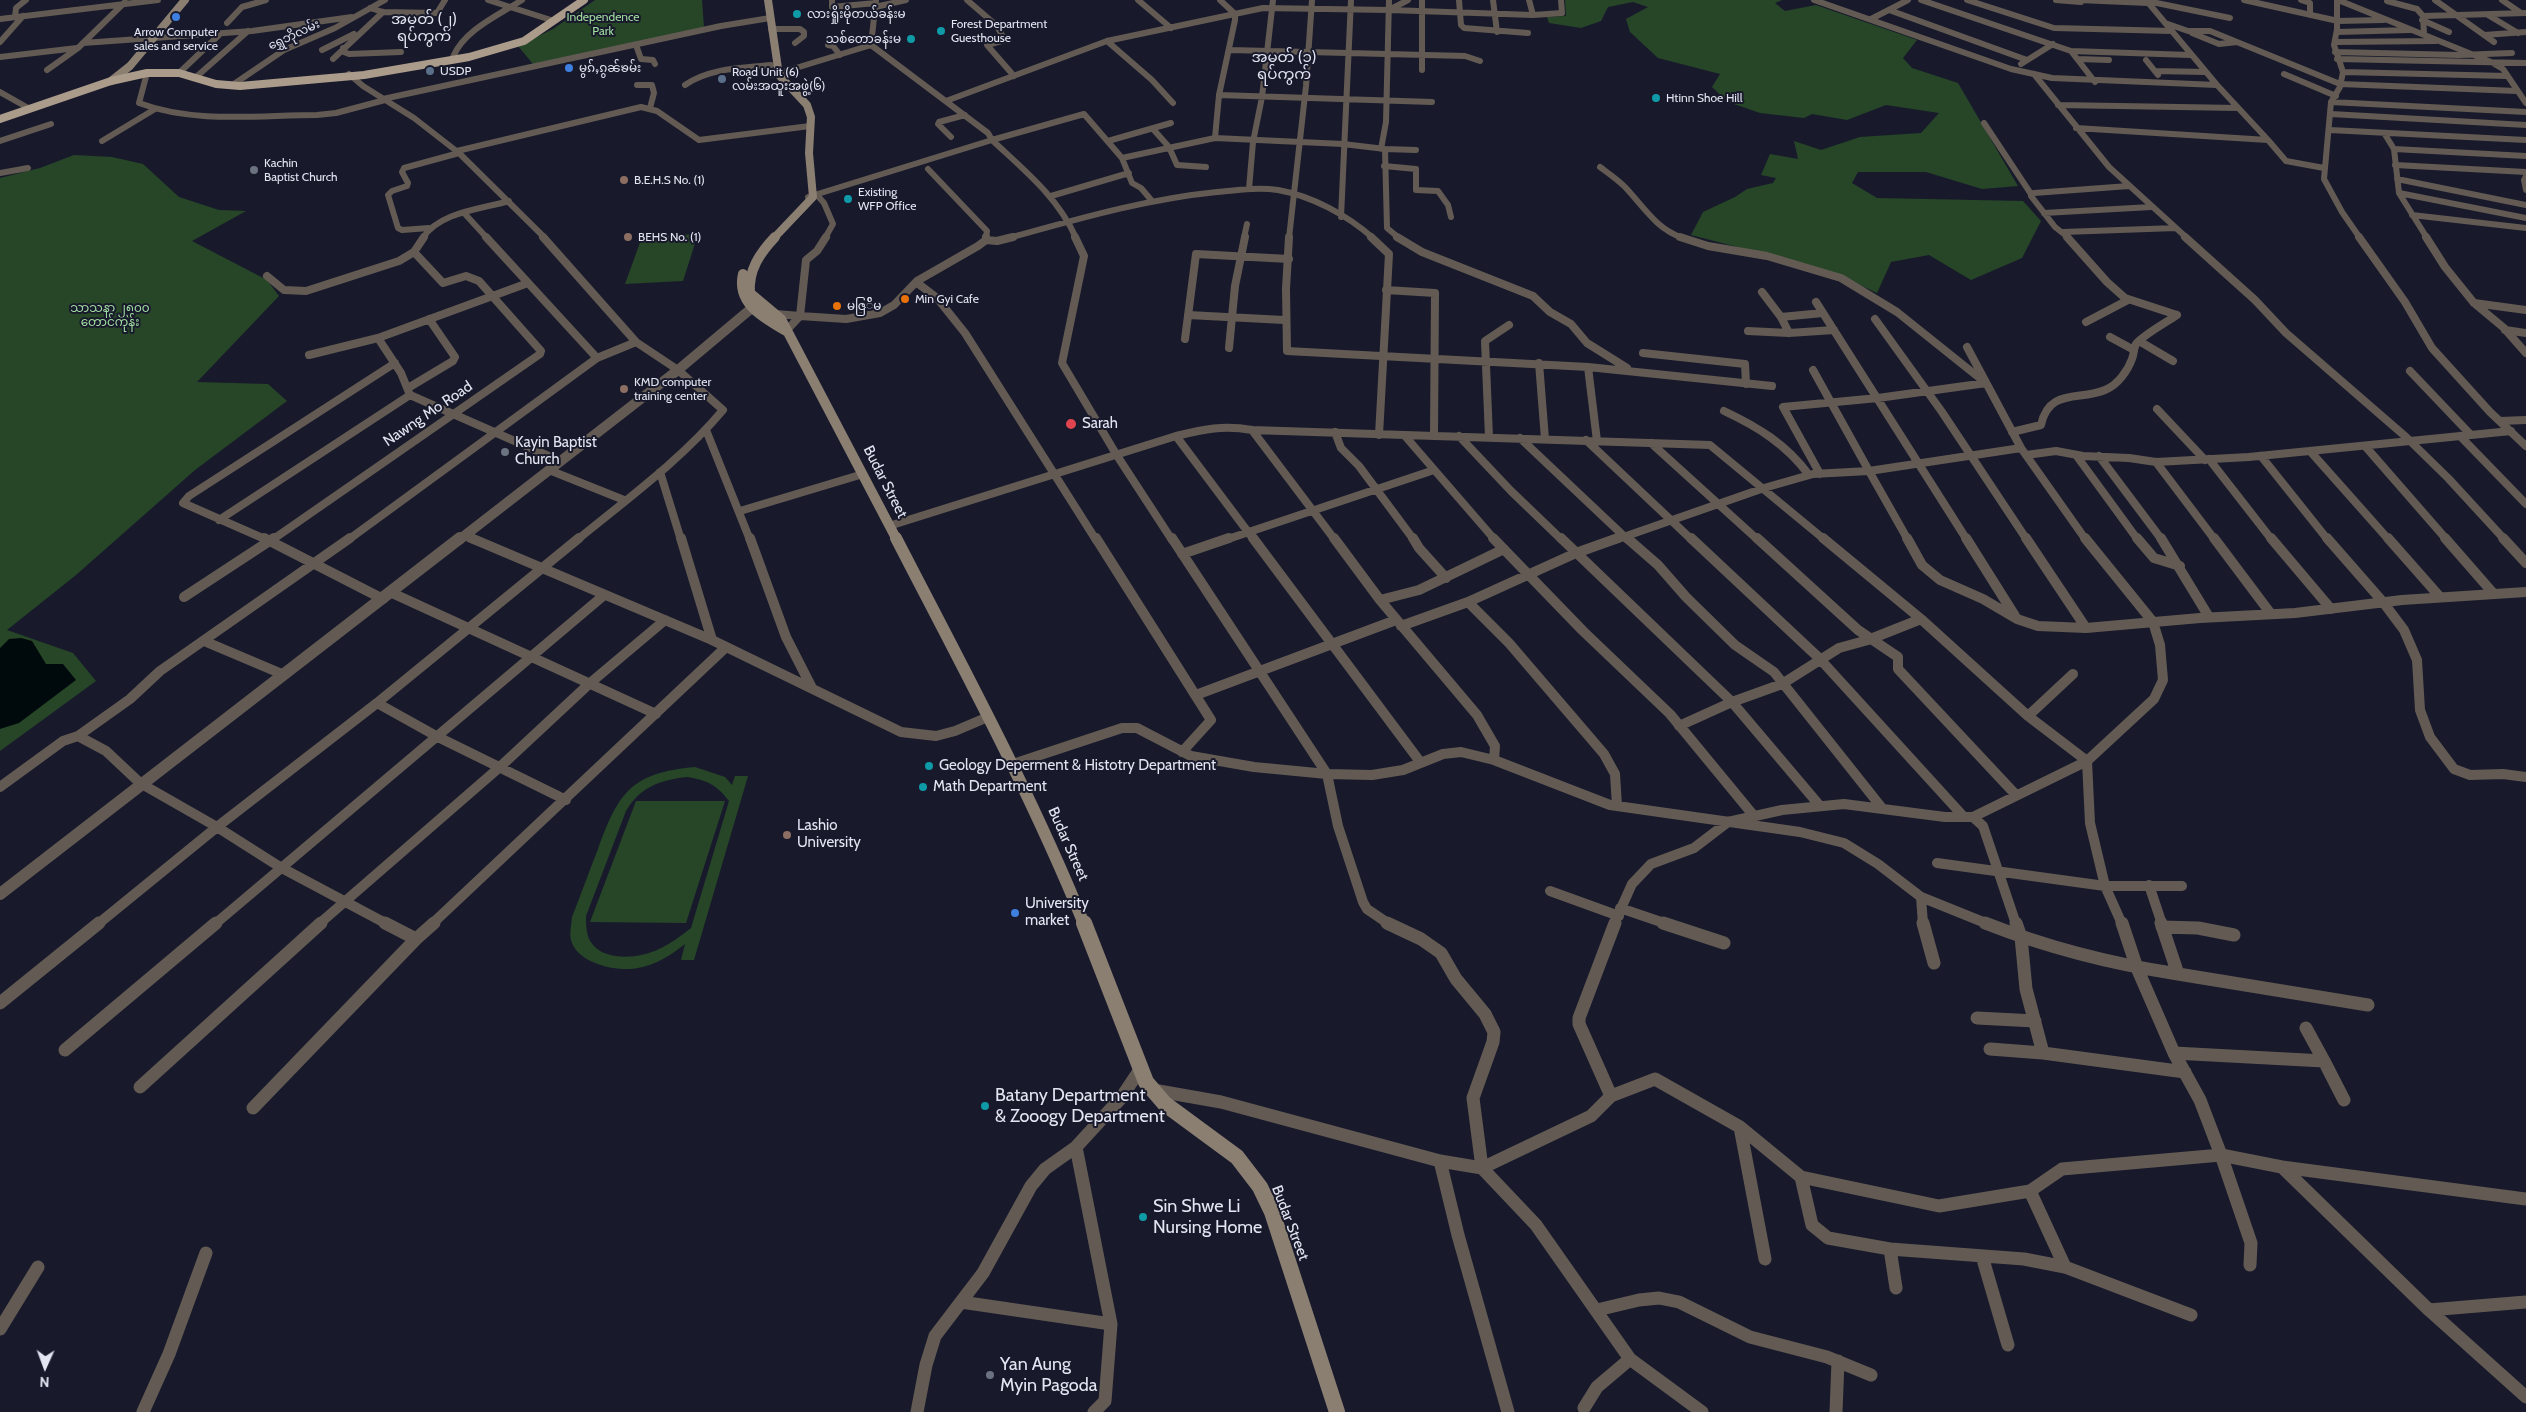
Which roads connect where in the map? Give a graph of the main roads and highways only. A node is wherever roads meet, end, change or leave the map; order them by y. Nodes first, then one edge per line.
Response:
1 (185, 0) edge
2 (579, 0) edge
3 (584, 0) edge
4 (763, 0) edge
5 (768, 0) edge
6 (767, 18) junction
7 (552, 21) junction
8 (130, 66) junction
9 (146, 72) junction
10 (776, 74) junction
11 (350, 76) junction
12 (113, 80) junction
13 (0, 117) edge
14 (756, 305) junction
15 (786, 332) junction
16 (1337, 1412) edge

1 - 8 main road
2 - 7 main road
3 - 7 main road
4 - 6 main road
5 - 6 main road
6 - 10 main road
6 - 10 main road
7 - 11 main road
7 - 11 main road
8 - 9 main road
8 - 12 main road
9 - 11 main road
9 - 12 main road
10 - 14 main road
12 - 13 main road
14 - 15 main road
14 - 15 main road, Budar Street
15 - 16 main road, Budar Street

